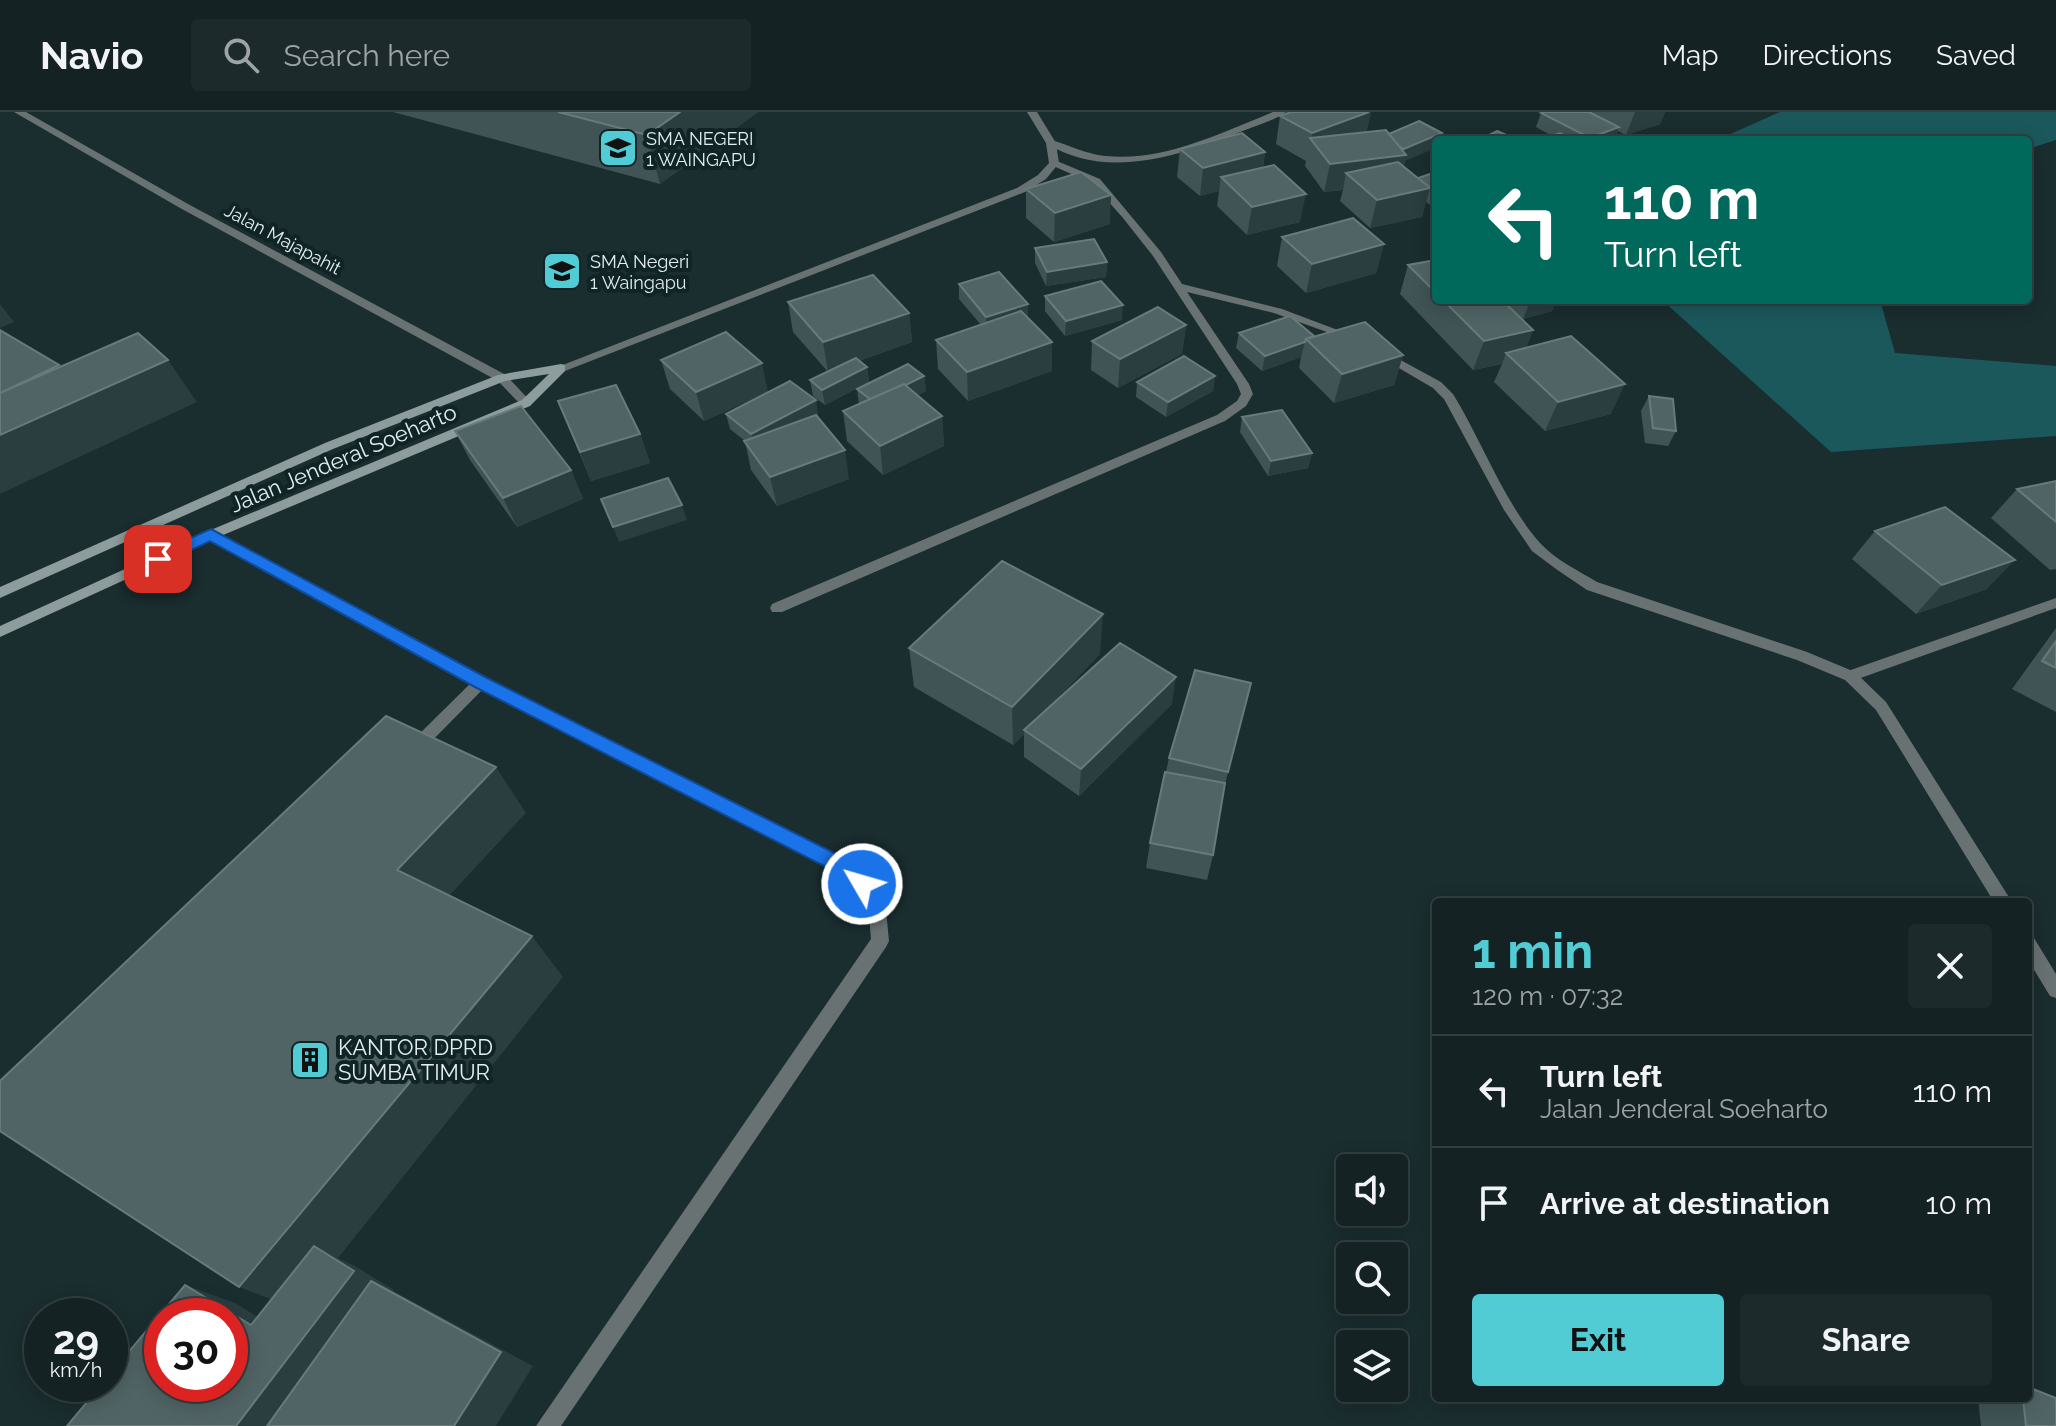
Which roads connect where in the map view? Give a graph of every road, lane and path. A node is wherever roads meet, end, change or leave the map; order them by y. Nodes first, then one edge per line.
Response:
1 (19, 112) edge
2 (1281, 112) edge
3 (1035, 116) edge
4 (1051, 143) junction
5 (1054, 163) junction
6 (1178, 286) junction
7 (561, 368) junction
8 (502, 378) junction
9 (526, 403) junction
10 (211, 535) junction
11 (0, 593) edge
12 (2056, 603) edge
13 (777, 608) dead end
14 (0, 632) edge
15 (1850, 676) junction
16 (481, 682) junction
17 (404, 759) edge
18 (2001, 898) edge
19 (2032, 951) edge
20 (2056, 990) edge
21 (547, 1426) edge

1 - 8 street, Jalan Majapahit
2 - 4 street
3 - 4 street
4 - 5 street
5 - 6 street
5 - 7 street, Jalan Jenderal Soeharto
6 - 13 street
6 - 15 street
7 - 8 main road, Jalan Jenderal Soeharto
7 - 9 main road, Jalan Jenderal Soeharto
8 - 9 street, Jalan Majapahit
8 - 11 main road, Jalan Jenderal Soeharto
9 - 10 main road, Jalan Jenderal Soeharto
10 - 14 main road, Jalan Jenderal Soeharto
10 - 16 street
12 - 15 street
15 - 18 street
16 - 17 street
16 - 21 street
19 - 20 street

